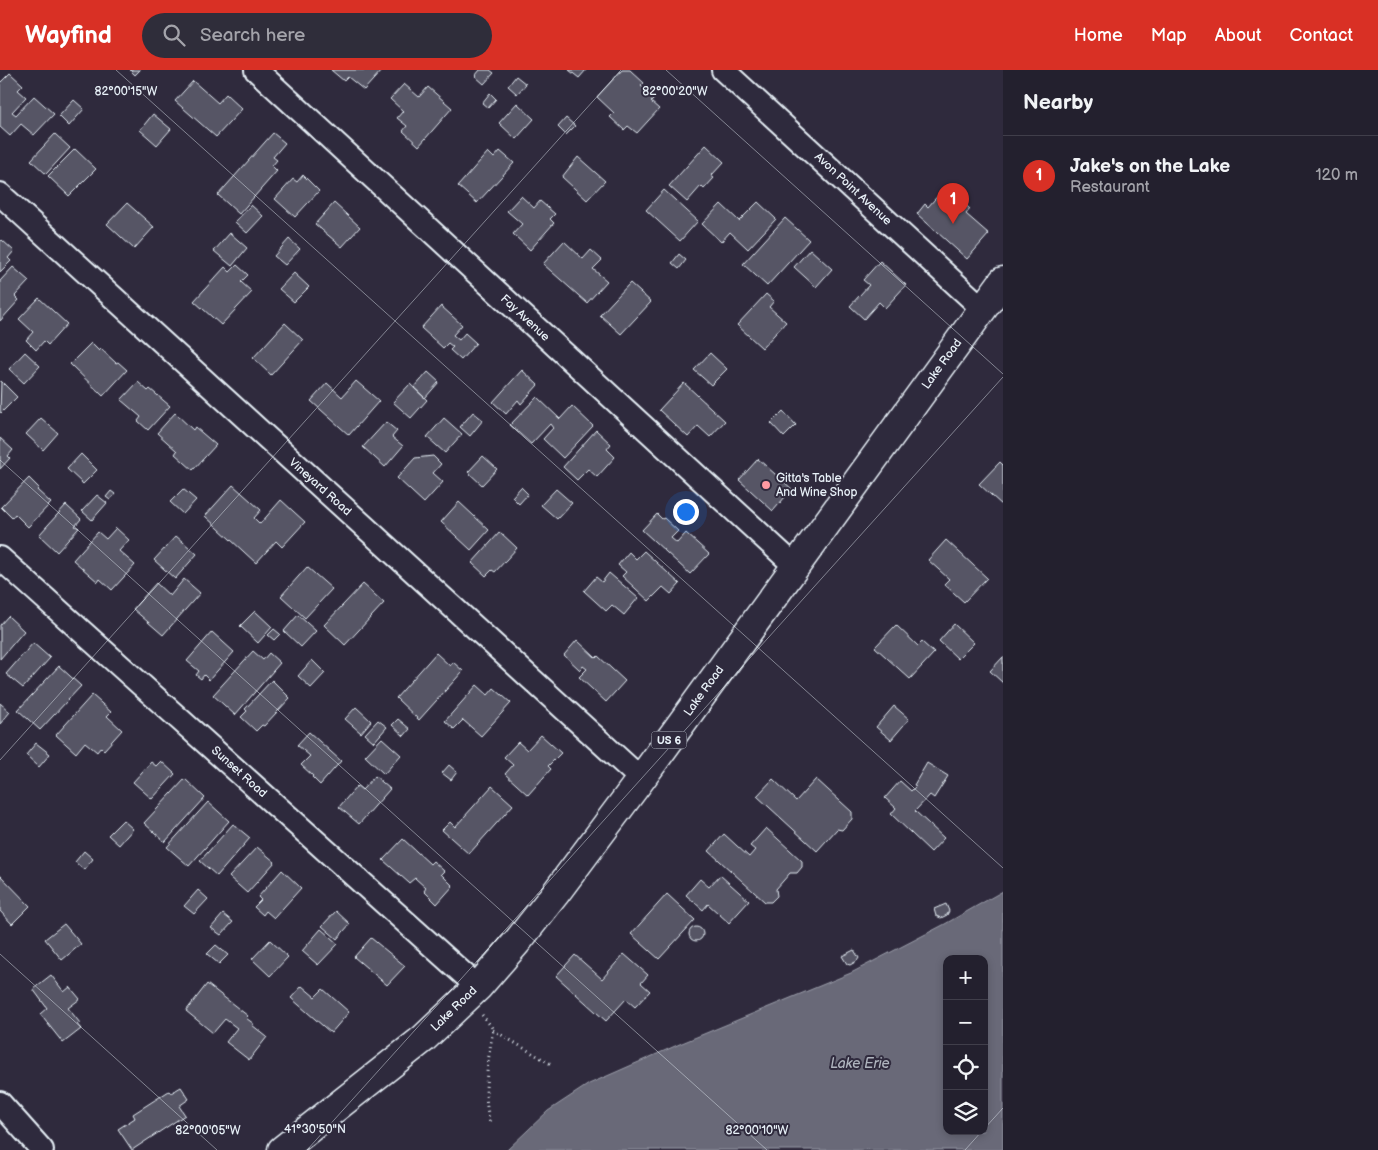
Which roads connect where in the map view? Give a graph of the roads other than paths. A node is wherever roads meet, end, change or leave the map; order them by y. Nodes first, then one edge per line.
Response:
1 (256, 70) edge
2 (723, 70) edge
3 (0, 194) edge
4 (1003, 281) edge
5 (983, 309) junction
6 (0, 558) edge
7 (795, 566) junction
8 (641, 779) junction
9 (472, 992) junction
10 (0, 1103) edge
11 (42, 1150) edge
12 (282, 1150) edge

1 - 7 street, Fay Avenue
2 - 5 street, Avon Point Avenue
3 - 8 street, Vineyard Road
4 - 5 main road, Lake Road / US 6
5 - 7 main road, Lake Road / US 6
6 - 9 street, Sunset Road
7 - 8 main road, Lake Road / US 6
8 - 9 main road, Lake Road / US 6
9 - 12 main road, Lake Road / US 6
10 - 11 street

